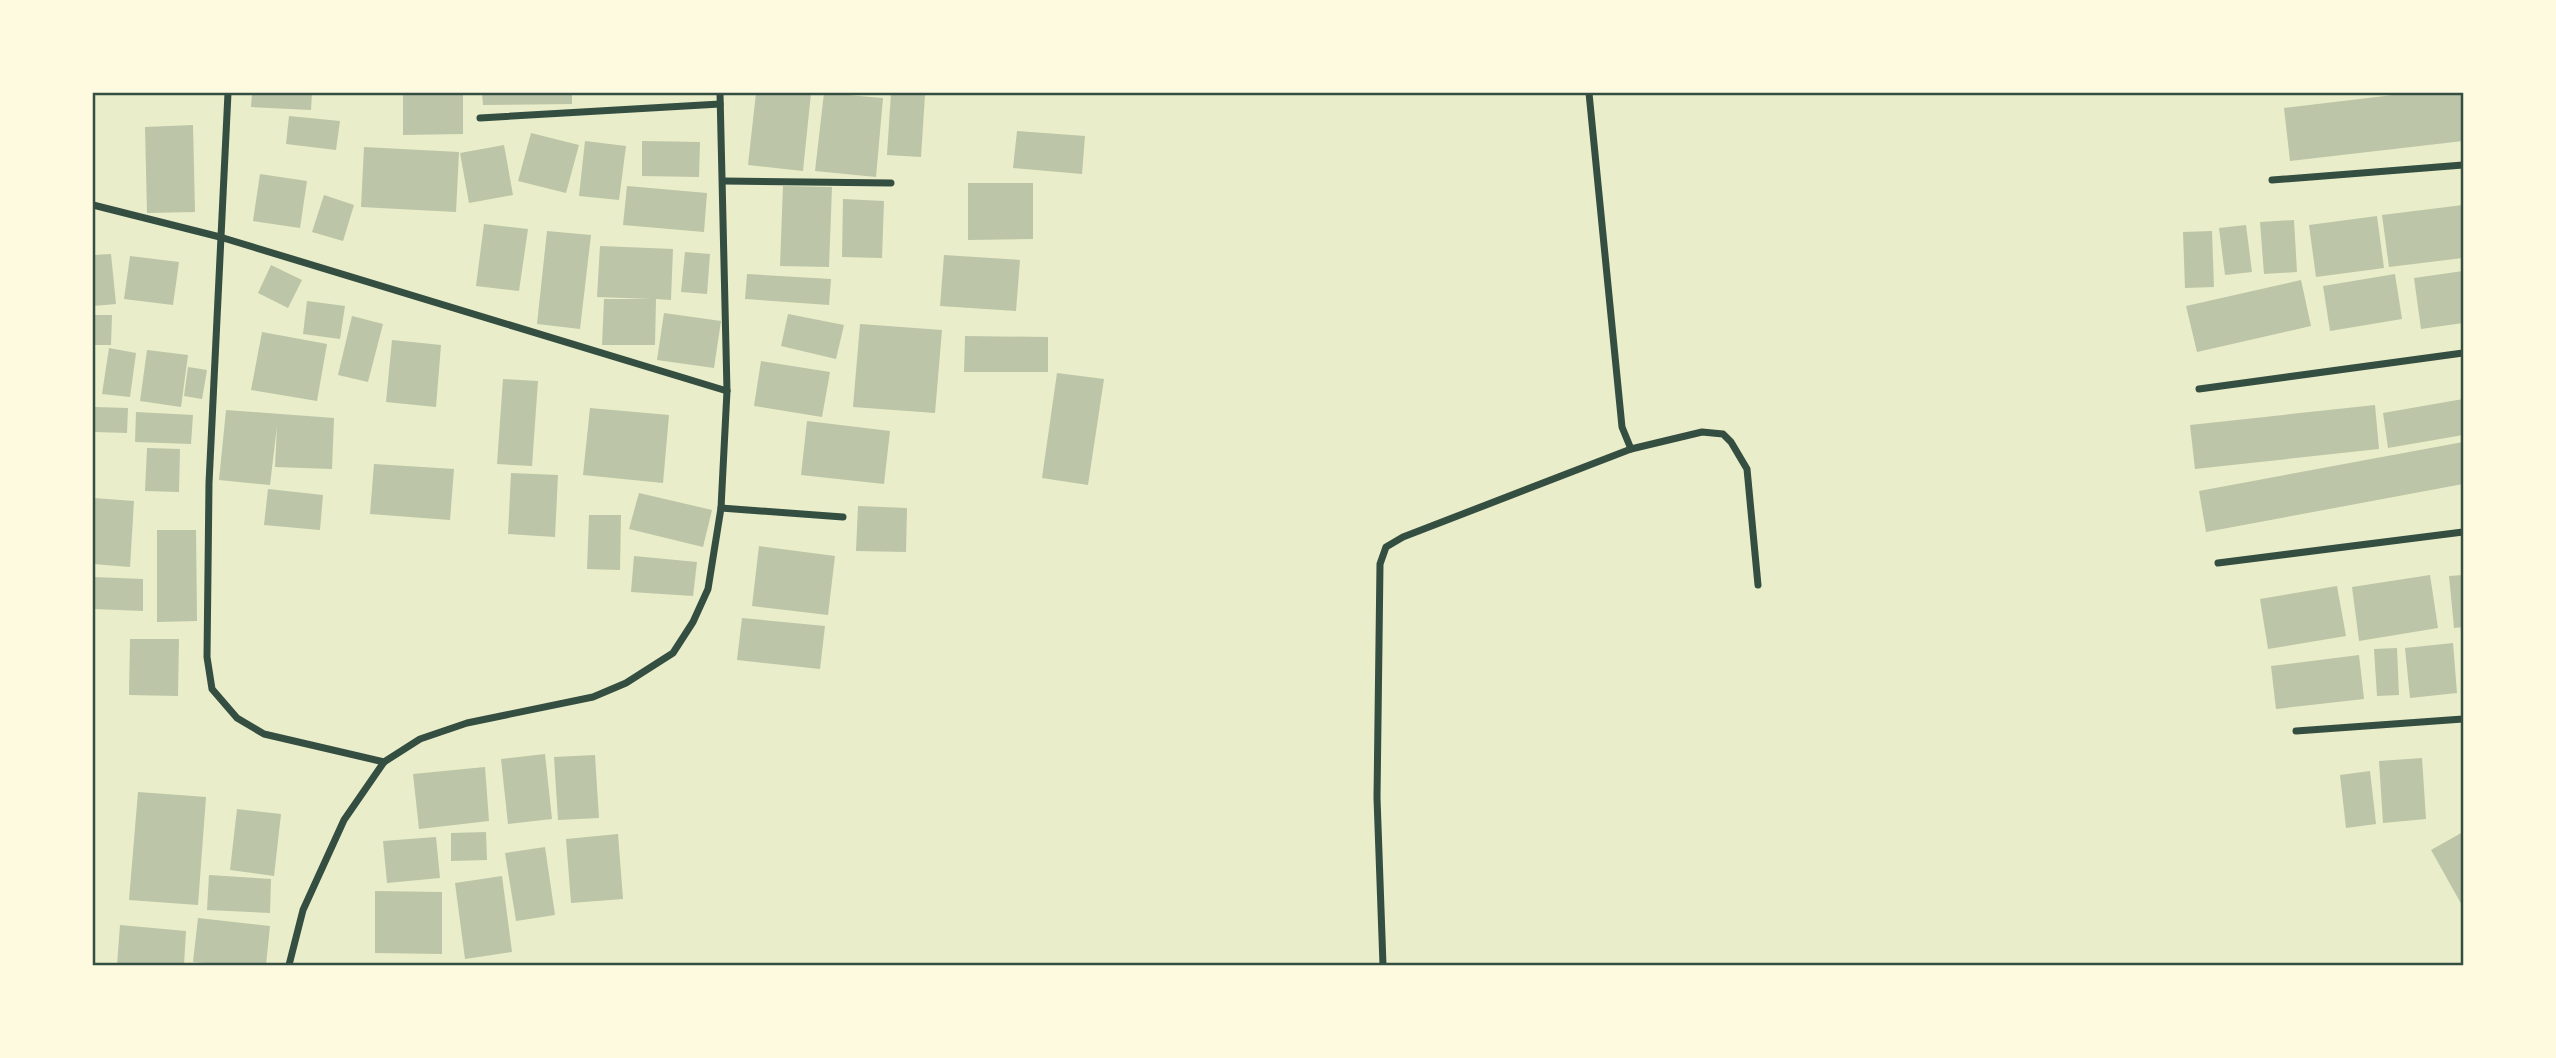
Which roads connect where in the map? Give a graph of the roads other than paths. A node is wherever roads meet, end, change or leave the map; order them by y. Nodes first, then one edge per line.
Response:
1 (228, 93) edge
2 (720, 93) edge
3 (1589, 93) edge
4 (720, 104) junction
5 (480, 118) dead end
6 (2463, 165) edge
7 (2272, 180) dead end
8 (723, 181) junction
9 (891, 183) dead end
10 (93, 205) edge
11 (220, 237) junction
12 (2463, 353) edge
13 (2199, 389) dead end
14 (727, 391) junction
15 (1632, 449) junction
16 (721, 508) junction
17 (843, 517) dead end
18 (2463, 532) edge
19 (2218, 563) dead end
20 (1758, 585) dead end
21 (2463, 719) edge
22 (2296, 731) dead end
23 (384, 762) junction
24 (289, 965) edge
25 (1383, 965) edge

1 - 11 street
2 - 4 street
3 - 15 street
4 - 5 street
4 - 8 street
6 - 7 street
8 - 9 street
8 - 14 street
10 - 11 street
11 - 14 street
11 - 23 street
12 - 13 street
14 - 16 street
15 - 20 street
15 - 25 street
16 - 17 street
16 - 23 street
18 - 19 street
21 - 22 street
23 - 24 street

